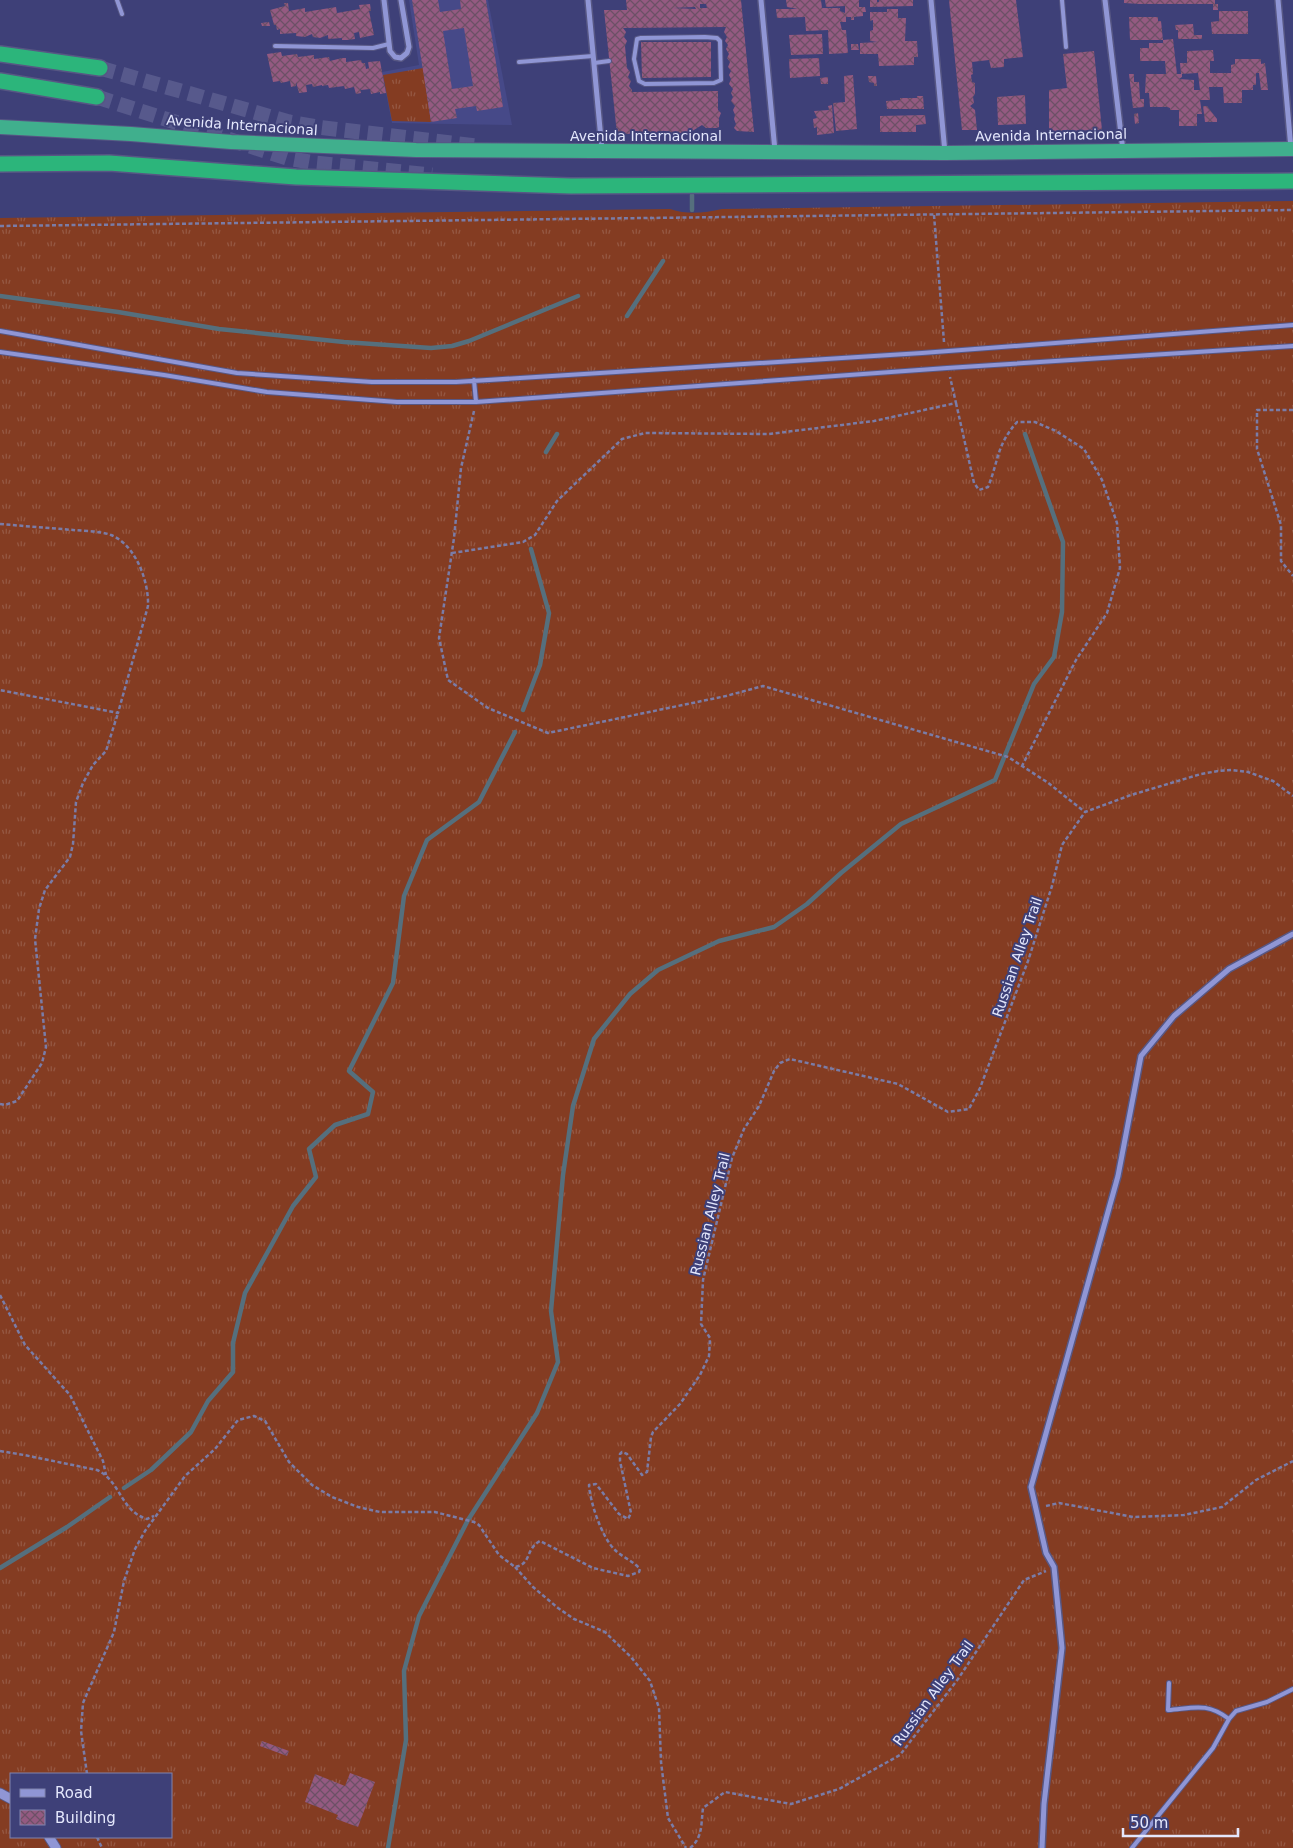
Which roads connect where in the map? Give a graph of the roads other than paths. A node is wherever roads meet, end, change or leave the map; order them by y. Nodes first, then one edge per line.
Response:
1 (117, 0) edge
2 (384, 0) edge
3 (401, 0) edge
4 (588, 0) edge
5 (761, 0) edge
6 (931, 0) edge
7 (1062, 0) edge
8 (1104, 0) edge
9 (1278, 0) edge
10 (122, 14) dead end
11 (389, 44) junction
12 (275, 46) dead end
13 (1066, 46) dead end
14 (0, 54) edge
15 (593, 56) junction
16 (634, 59) junction
17 (627, 60) dead end
18 (609, 61) dead end
19 (519, 62) dead end
20 (594, 63) junction
21 (100, 68) tunnel mouth
22 (0, 80) edge
23 (97, 97) tunnel mouth
24 (0, 127) edge
25 (1292, 149) edge
26 (602, 151) junction
27 (1123, 151) junction
28 (776, 153) junction
29 (945, 153) junction
30 (0, 164) edge
31 (1293, 181) edge
32 (1293, 325) edge
33 (0, 331) edge
34 (1293, 346) edge
35 (0, 352) edge
36 (474, 380) junction
37 (476, 402) junction
38 (1293, 934) edge
39 (1169, 1683) dead end
40 (1293, 1689) edge
41 (1229, 1719) junction
42 (1042, 1848) edge
43 (1132, 1848) edge

1 - 10 lane
2 - 11 street
3 - 11 street
4 - 15 street
5 - 28 street
6 - 29 street
7 - 13 lane
8 - 27 street
9 - 25 street
11 - 12 lane
14 - 21 highway
15 - 19 lane
15 - 20 street
16 - 16 lane
16 - 17 lane
18 - 20 lane
20 - 26 street
22 - 23 highway
24 - 26 highway, Avenida Internacional
25 - 27 highway, Avenida Internacional
26 - 28 highway, Avenida Internacional
27 - 29 highway, Avenida Internacional
28 - 29 highway, Avenida Internacional
30 - 31 highway
32 - 36 lane
33 - 36 lane
34 - 37 lane
35 - 37 lane
36 - 37 lane
38 - 42 street
39 - 41 lane
40 - 41 lane
41 - 43 lane

